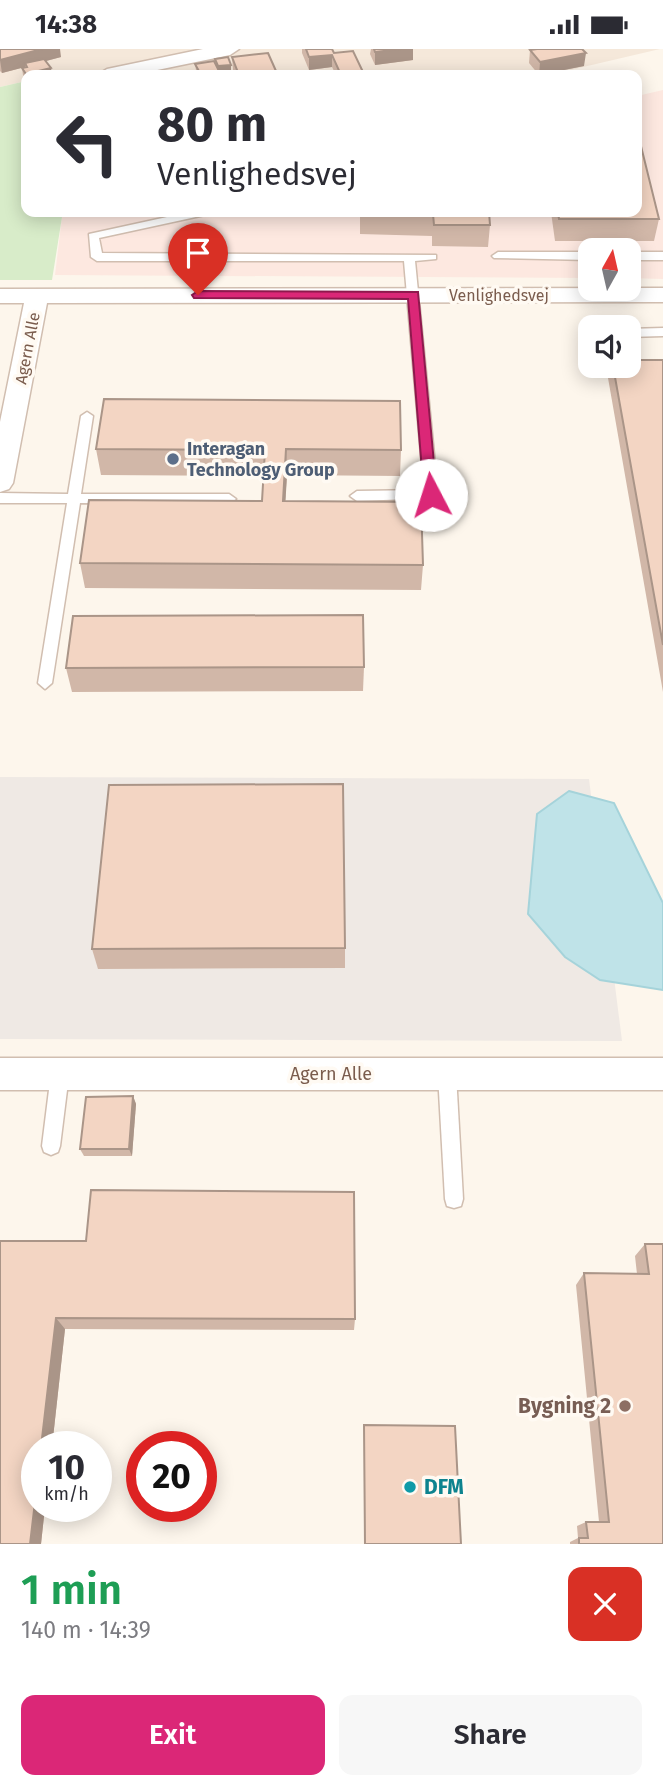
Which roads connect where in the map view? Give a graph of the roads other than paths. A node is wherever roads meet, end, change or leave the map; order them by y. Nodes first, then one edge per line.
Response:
1 (230, 49) edge
2 (131, 70) edge
3 (182, 217) edge
4 (641, 256) edge
5 (663, 256) edge
6 (409, 257) junction
7 (432, 257) dead end
8 (498, 257) dead end
9 (578, 257) edge
10 (413, 295) junction
11 (663, 295) edge
12 (0, 296) edge
13 (37, 296) junction
14 (663, 332) edge
15 (641, 333) edge
16 (88, 416) dead end
17 (0, 483) edge
18 (357, 496) dead end
19 (0, 498) edge
20 (75, 498) junction
21 (229, 499) edge
22 (46, 683) dead end
23 (0, 1074) edge
24 (447, 1074) junction
25 (663, 1074) edge
26 (60, 1075) junction
27 (51, 1146) dead end
28 (454, 1199) dead end

1 - 2 street
3 - 6 lane
4 - 5 lane
6 - 7 lane
6 - 10 lane
8 - 9 lane
10 - 11 street, Venlighedsvej
10 - 13 street, Venlighedsvej
10 - 18 lane
12 - 13 street, Venlighedsvej
13 - 17 street, Agern Alle
14 - 15 lane
16 - 20 lane
19 - 20 lane
20 - 21 lane
20 - 22 lane
23 - 26 street, Agern Alle
24 - 25 street, Agern Alle
24 - 26 street, Agern Alle
24 - 28 lane
26 - 27 lane

